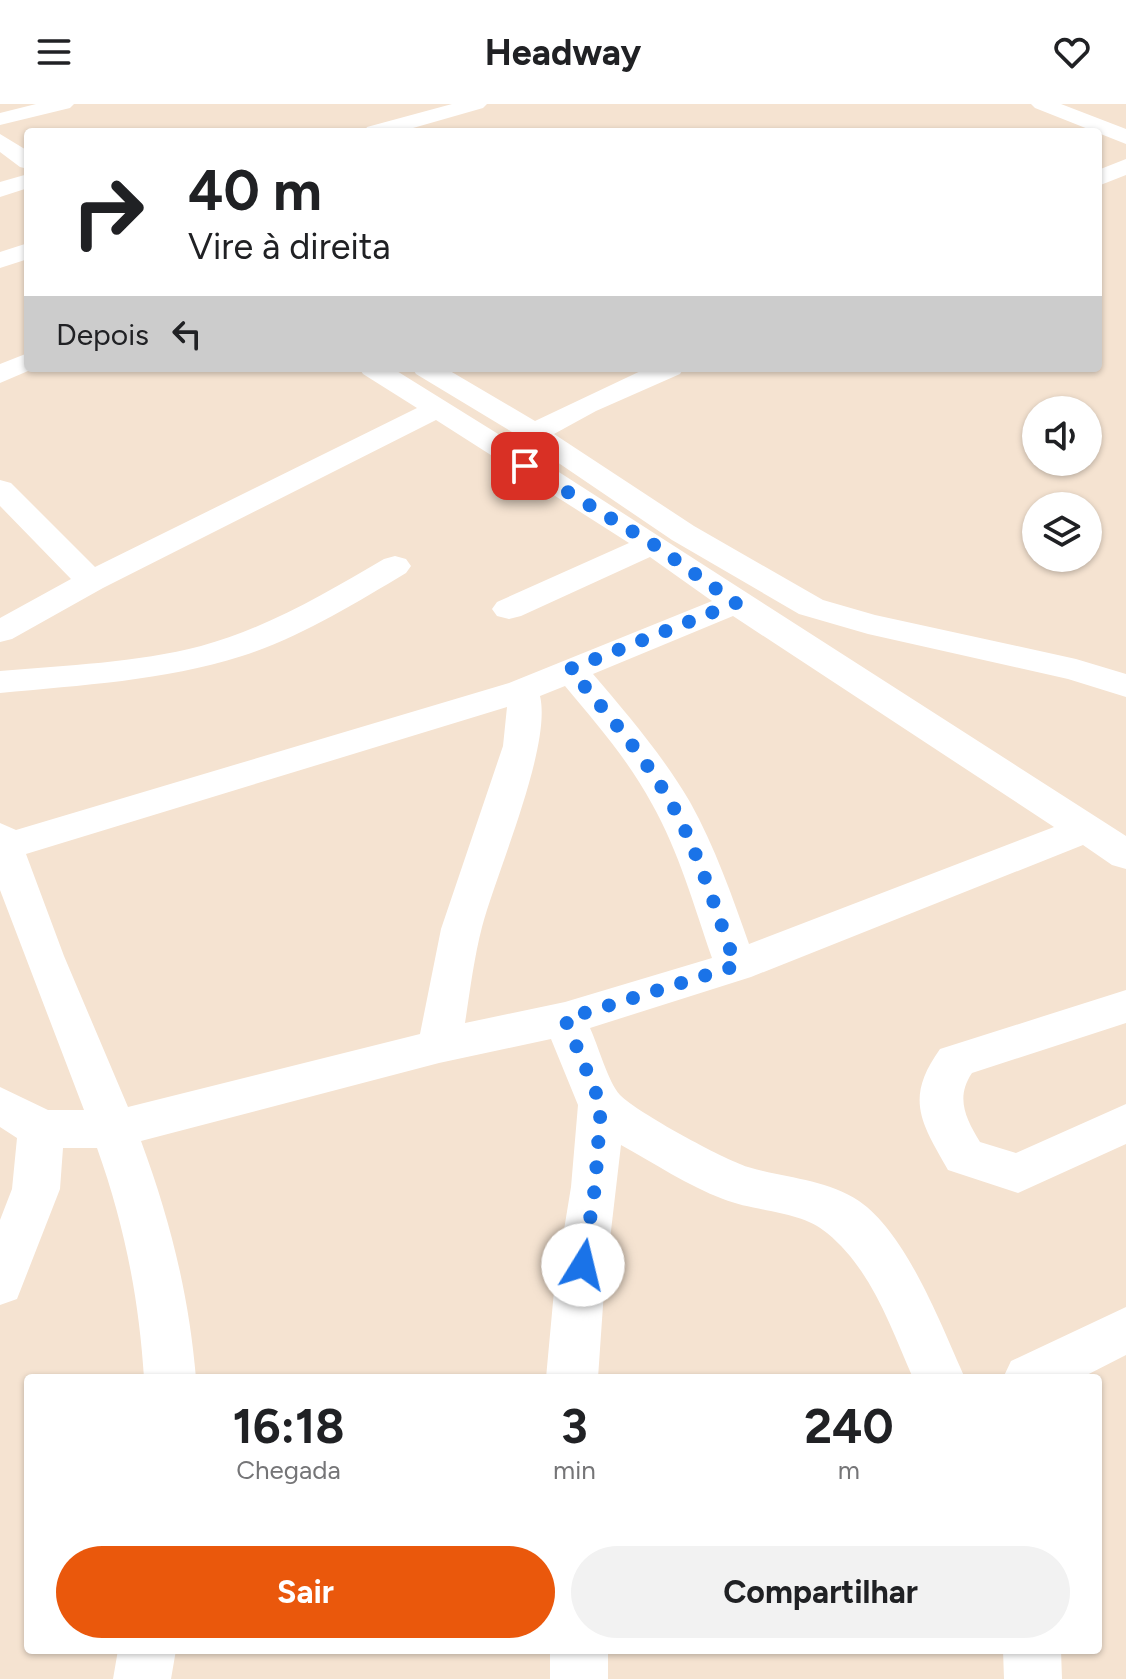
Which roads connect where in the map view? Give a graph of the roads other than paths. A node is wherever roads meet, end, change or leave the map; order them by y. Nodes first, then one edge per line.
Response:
1 (63, 104) edge
2 (476, 104) edge
3 (1042, 104) edge
4 (2, 117) edge
5 (389, 128) edge
6 (24, 129) edge
7 (1126, 137) edge
8 (0, 141) edge
9 (24, 159) edge
10 (1126, 166) edge
11 (1102, 177) edge
12 (24, 182) edge
13 (0, 190) edge
14 (24, 252) edge
15 (0, 261) edge
16 (24, 363) edge
17 (379, 372) edge
18 (433, 372) edge
19 (661, 372) edge
20 (0, 375) edge
21 (436, 409) junction
22 (534, 433) junction
23 (500, 450) junction
24 (0, 489) edge
25 (653, 544) junction
26 (395, 566) dead end
27 (91, 581) junction
28 (736, 603) junction
29 (509, 609) dead end
30 (0, 632) edge
31 (570, 669) junction
32 (0, 682) edge
33 (1126, 686) edge
34 (521, 691) junction
35 (1087, 829) junction
36 (2, 841) edge
37 (1126, 855) edge
38 (736, 966) junction
39 (1126, 1006) edge
40 (565, 1019) junction
41 (439, 1046) junction
42 (0, 1105) edge
43 (601, 1105) junction
44 (1126, 1123) edge
45 (41, 1129) junction
46 (116, 1129) junction
47 (0, 1283) edge
48 (1126, 1330) edge
49 (170, 1374) edge
50 (572, 1374) edge
51 (937, 1374) edge
52 (1037, 1374) edge
53 (146, 1654) edge
54 (579, 1654) edge
55 (1032, 1654) edge
56 (142, 1679) edge
57 (579, 1679) edge
58 (1033, 1679) edge

1 - 4 street
2 - 5 street
3 - 7 street
4 - 6 street
8 - 9 street
10 - 11 street
12 - 13 street
14 - 15 street
16 - 20 street
17 - 21 street
18 - 22 street
19 - 22 street
21 - 23 street
21 - 27 street
22 - 23 street
22 - 33 street
23 - 25 street
24 - 27 street
25 - 28 street
25 - 29 street
26 - 32 street
27 - 30 street
28 - 31 street
28 - 35 street
31 - 34 street
31 - 38 street
34 - 36 street
34 - 41 street
35 - 37 street
35 - 38 street
36 - 46 street
38 - 40 street
39 - 44 street
40 - 41 street
40 - 43 street
41 - 46 street
42 - 45 street
43 - 50 street
43 - 51 street
45 - 46 street
45 - 47 street
46 - 49 street
48 - 52 street
53 - 56 street
54 - 57 street
55 - 58 street

